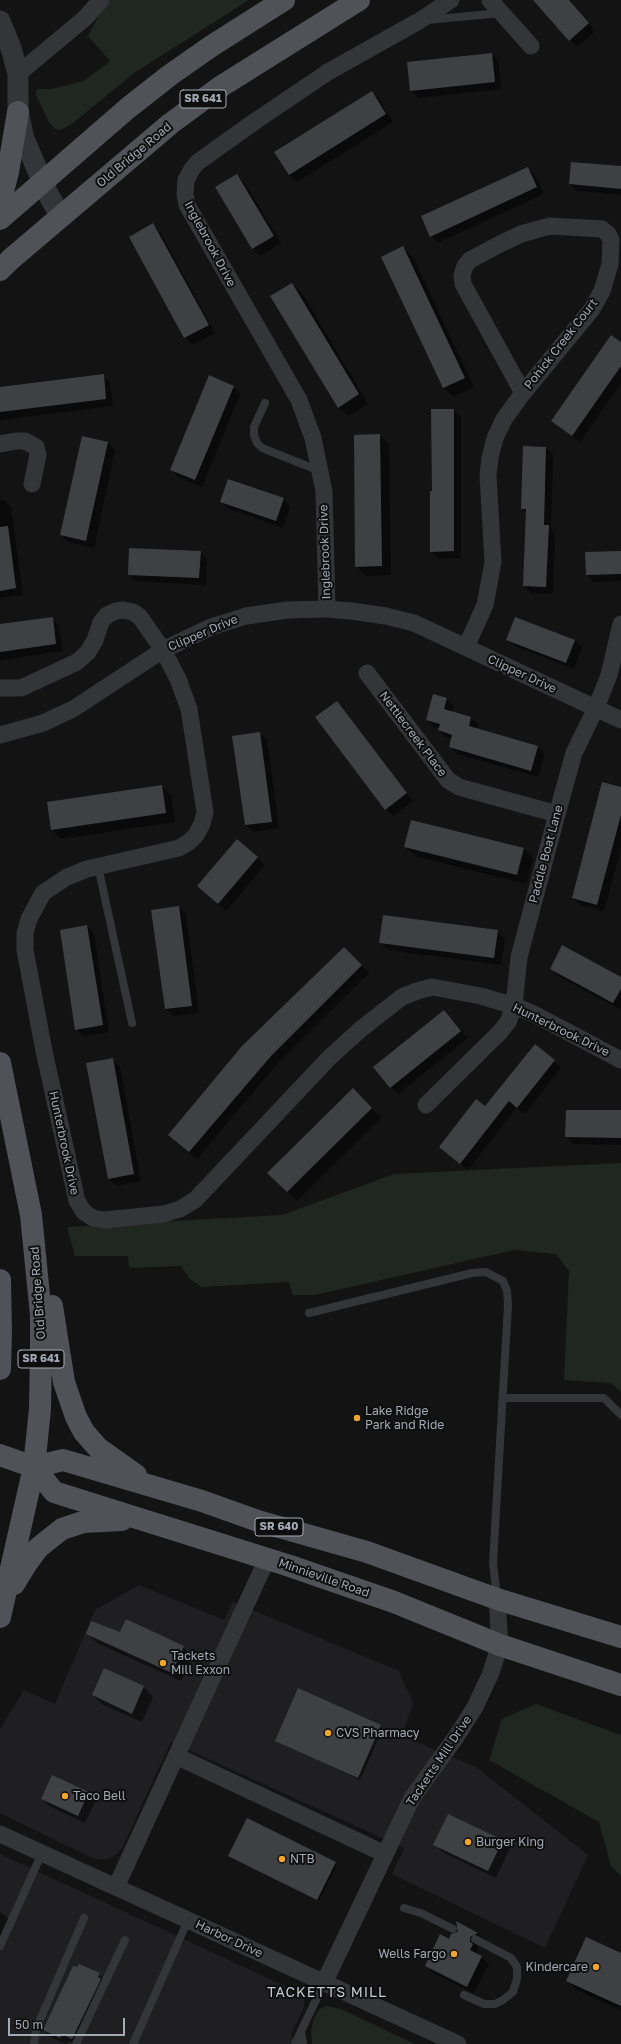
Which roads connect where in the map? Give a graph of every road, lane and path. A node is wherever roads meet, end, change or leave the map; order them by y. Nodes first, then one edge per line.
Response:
1 (101, 0) edge
2 (284, 0) edge
3 (359, 0) edge
4 (451, 0) edge
5 (496, 6) edge
6 (0, 21) edge
7 (418, 21) junction
8 (531, 46) dead end
9 (18, 74) junction
10 (18, 112) junction
11 (42, 182) junction
12 (0, 203) edge
13 (61, 217) junction
14 (0, 219) edge
15 (0, 270) edge
16 (523, 393) junction
17 (266, 403) dead end
18 (0, 444) edge
19 (321, 471) junction
20 (32, 484) dead end
21 (327, 609) junction
22 (621, 624) edge
23 (466, 647) junction
24 (163, 650) junction
25 (367, 673) dead end
26 (0, 688) edge
27 (596, 708) junction
28 (621, 720) edge
29 (0, 735) edge
30 (557, 814) junction
31 (98, 866) junction
32 (514, 1006) junction
33 (132, 1022) dead end
34 (621, 1060) edge
35 (0, 1063) edge
36 (426, 1105) dead end
37 (36, 1252) junction
38 (0, 1280) edge
39 (309, 1313) dead end
40 (0, 1369) edge
41 (503, 1398) junction
42 (621, 1415) edge
43 (0, 1455) edge
44 (34, 1467) junction
45 (156, 1488) junction
46 (141, 1520) junction
47 (267, 1559) junction
48 (497, 1599) junction
49 (2, 1610) edge
50 (621, 1637) edge
51 (500, 1645) junction
52 (621, 1685) edge
53 (176, 1756) junction
54 (0, 1834) edge
55 (42, 1853) junction
56 (386, 1854) junction
57 (116, 1887) junction
58 (404, 1908) dead end
59 (84, 1918) dead end
60 (188, 1920) junction
61 (453, 1929) dead end
62 (475, 1939) dead end
63 (124, 1940) dead end
64 (0, 1946) edge
65 (324, 1982) junction
66 (464, 1995) dead end
67 (300, 2030) junction
68 (439, 2040) edge
69 (34, 2044) edge
70 (76, 2044) edge
71 (133, 2044) edge
72 (295, 2044) edge
73 (303, 2044) edge
74 (458, 2044) edge

1 - 9 street
2 - 11 main road, SR 641
3 - 13 main road, Old Bridge Road / SR 641
4 - 7 street, Inglebrook Drive
5 - 7 lane
5 - 8 street
6 - 9 street
7 - 19 street, Inglebrook Drive
9 - 10 street
10 - 11 street
10 - 12 main road
11 - 13 street
11 - 14 main road, SR 641
13 - 15 main road, Old Bridge Road / SR 641
16 - 16 street, Pohick Creek Court
16 - 23 street, Pohick Creek Court
17 - 19 lane
18 - 20 street
19 - 21 street, Inglebrook Drive
21 - 23 street, Clipper Drive
21 - 24 street, Clipper Drive
22 - 27 street, Paddle Boat Lane
23 - 27 street, Clipper Drive
24 - 26 street, Hunterbrook Drive
24 - 29 street, Clipper Drive
24 - 31 street, Hunterbrook Drive
25 - 30 street, Nettlecreek Place
27 - 28 street, Clipper Drive
27 - 30 street, Paddle Boat Lane
30 - 32 street, Paddle Boat Lane
31 - 32 street, Hunterbrook Drive
31 - 33 lane
32 - 34 street, Hunterbrook Drive
32 - 36 street, Paddle Boat Lane
35 - 37 main road, Old Bridge Road / SR 641
37 - 44 main road, Old Bridge Road / SR 641
37 - 45 main road
38 - 40 main road, SR 641
39 - 41 lane
41 - 42 lane
41 - 48 lane
43 - 44 main road
44 - 45 main road, SR 640
44 - 46 main road, Minnieville Road
44 - 49 main road, Old Bridge Road / SR 641
45 - 48 main road, SR 640
46 - 47 main road, Minnieville Road
46 - 49 main road
47 - 51 main road, Minnieville Road
47 - 53 street
48 - 50 main road, SR 640
48 - 51 street, Tacketts Mill Drive
51 - 52 main road, Minnieville Road
51 - 56 street, Tacketts Mill Drive
53 - 56 street
53 - 57 street
54 - 55 street, Harbor Drive
55 - 57 street, Harbor Drive
55 - 64 lane
56 - 65 street, Tacketts Mill Drive
57 - 60 street, Harbor Drive
58 - 61 lane
59 - 69 lane
60 - 65 street, Harbor Drive
60 - 71 lane
62 - 66 lane
63 - 70 lane
65 - 67 lane
65 - 68 street, Harbor Drive
67 - 72 lane
67 - 73 lane
68 - 74 street, Harbor Drive

